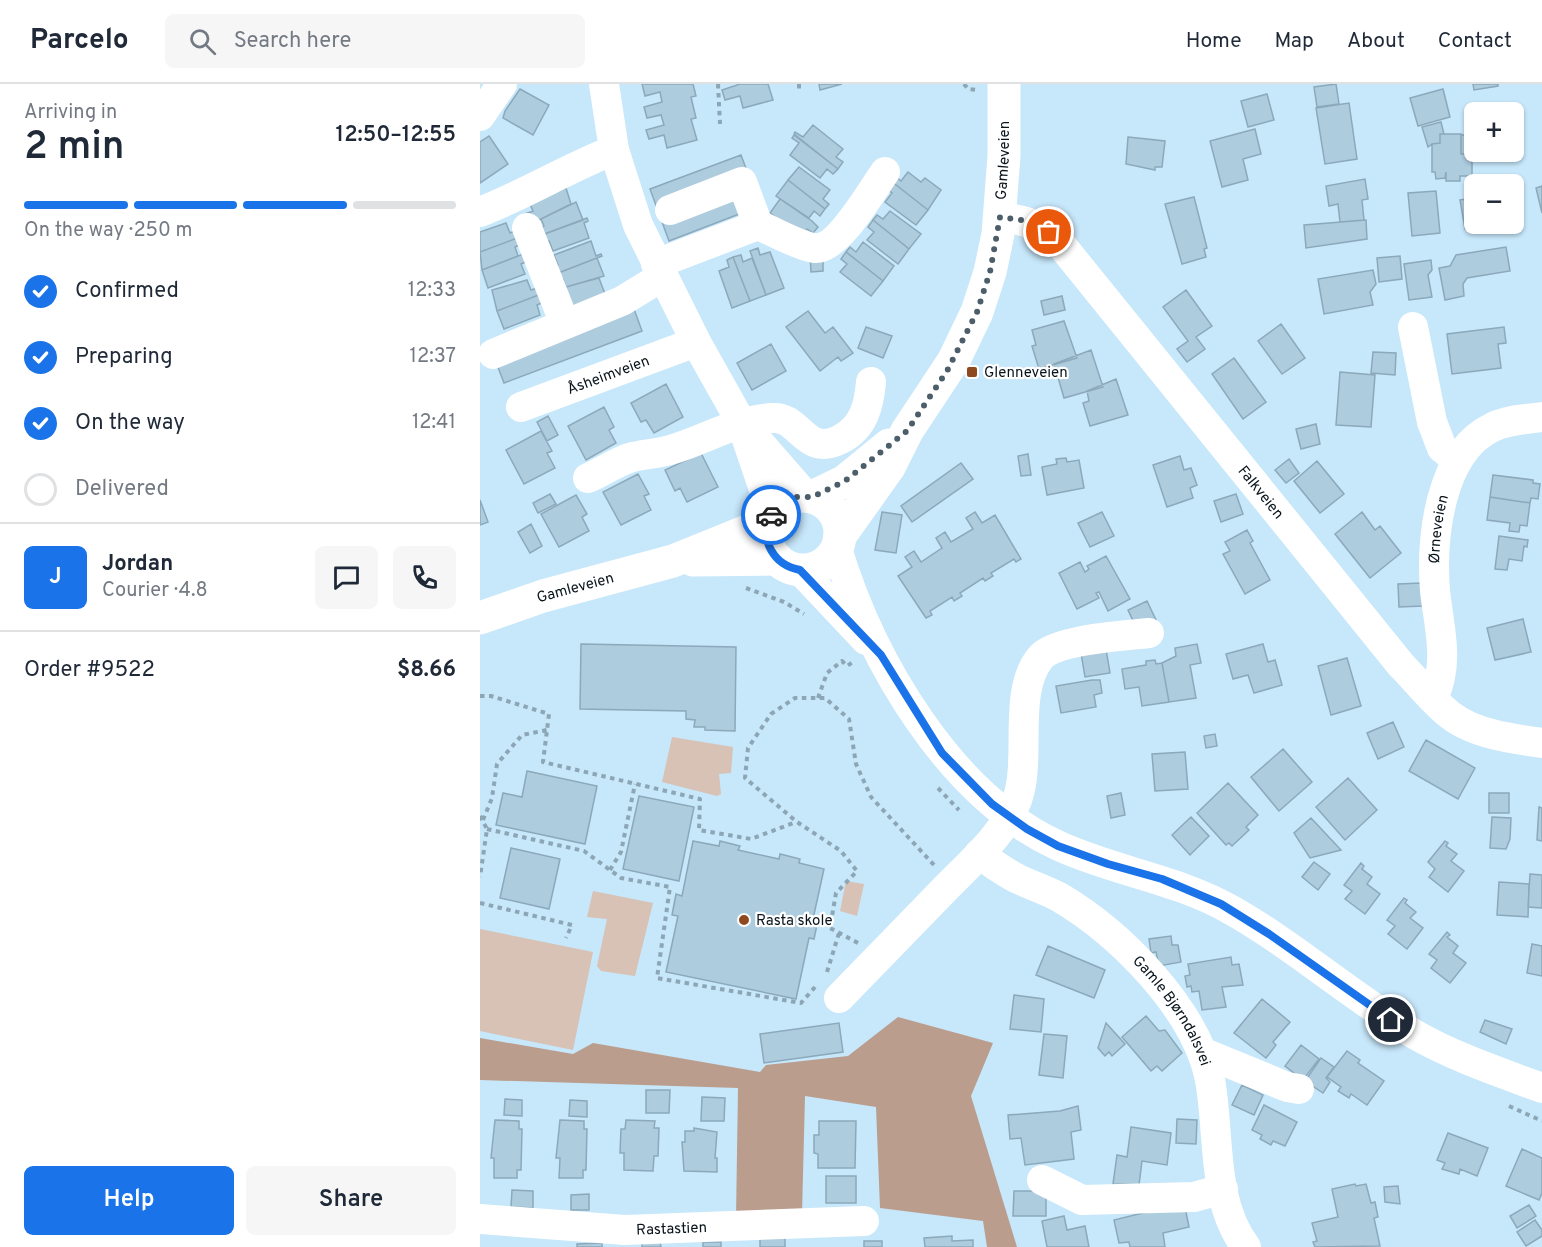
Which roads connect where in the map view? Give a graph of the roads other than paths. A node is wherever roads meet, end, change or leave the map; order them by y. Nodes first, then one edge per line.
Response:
1 (502, 84) edge
2 (604, 84) edge
3 (994, 88) edge
4 (480, 116) edge
5 (614, 150) junction
6 (885, 172) dead end
7 (480, 212) edge
8 (1000, 217) junction
9 (654, 218) junction
10 (758, 225) junction
11 (526, 228) dead end
12 (659, 270) junction
13 (565, 324) junction
14 (1413, 327) dead end
15 (696, 342) junction
16 (493, 354) dead end
17 (871, 382) dead end
18 (521, 407) dead end
19 (1542, 417) edge
20 (741, 422) junction
21 (907, 431) junction
22 (1457, 460) junction
23 (588, 478) dead end
24 (809, 497) junction
25 (770, 518) junction
26 (838, 542) junction
27 (673, 561) junction
28 (788, 565) junction
29 (480, 618) edge
30 (1149, 633) dead end
31 (867, 658) junction
32 (1433, 699) junction
33 (1542, 743) edge
34 (1010, 817) junction
35 (979, 854) junction
36 (828, 984) road end
37 (1202, 1052) junction
38 (1542, 1088) edge
39 (1299, 1089) dead end
40 (1042, 1180) dead end
41 (1223, 1189) junction
42 (480, 1219) edge
43 (864, 1221) dead end
44 (1246, 1247) edge

1 - 4 street
2 - 5 street
3 - 8 main road, Gamleveien
5 - 7 street
5 - 9 street
6 - 10 street
8 - 21 main road, Gamleveien
8 - 32 street, Falkveien
9 - 10 street
9 - 12 street
10 - 12 street
11 - 13 street
12 - 13 street
12 - 15 street
13 - 16 street
14 - 22 street
15 - 18 street, Åsheimveien
15 - 20 street
17 - 20 street
19 - 22 street, Ørneveien
20 - 23 street
20 - 24 street
20 - 25 street
21 - 24 main road, Gamleveien
21 - 26 main road, Gamleveien
22 - 32 street, Ørneveien
24 - 25 main road, Gamleveien
24 - 26 main road
25 - 27 main road, Gamleveien
25 - 28 main road
26 - 28 main road, Gamleveien
26 - 31 street
27 - 28 main road, Gamleveien
27 - 29 main road, Gamleveien
28 - 31 street
30 - 34 street
31 - 34 street
32 - 33 street, Falkveien
34 - 35 street
34 - 38 street
35 - 36 street
35 - 37 street, Gamle Bjørndalsvei
37 - 39 street
37 - 41 street, Gamle Bjørndalsvei
40 - 41 street
41 - 44 street, Gamle Bjørndalsvei
42 - 43 street, Rastastien

